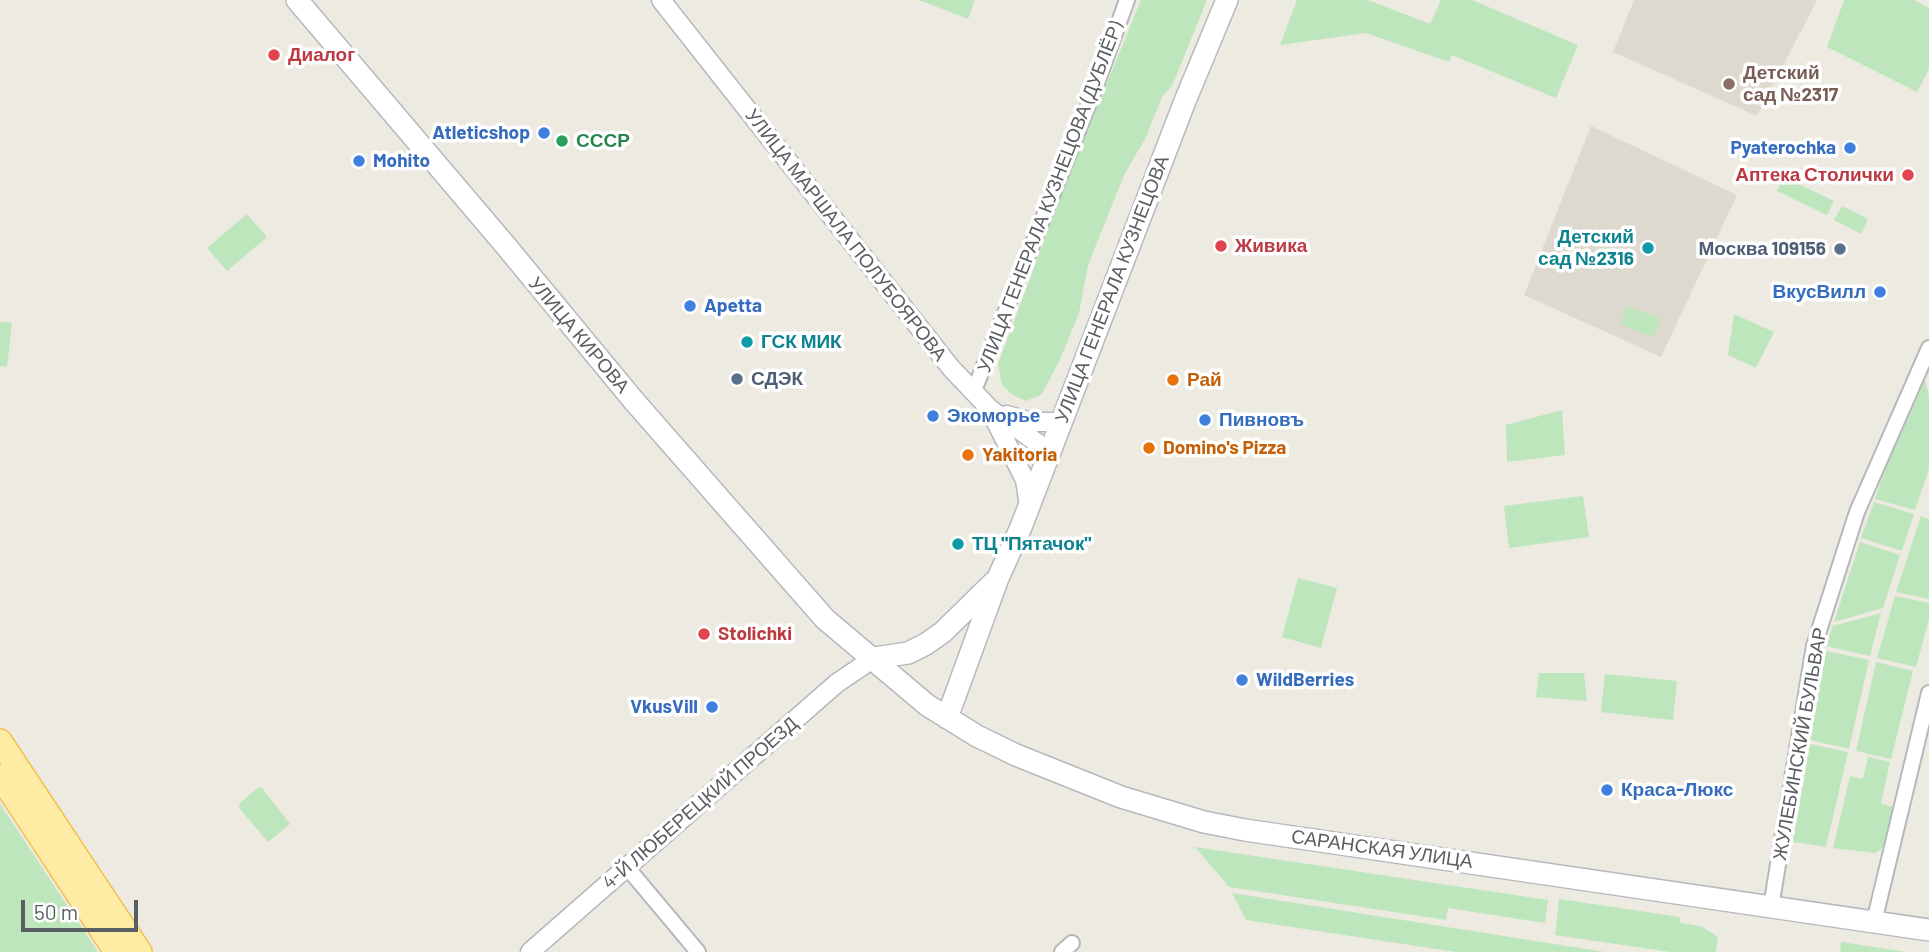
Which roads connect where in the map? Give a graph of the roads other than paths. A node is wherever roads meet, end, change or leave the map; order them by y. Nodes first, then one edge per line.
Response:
1 (297, 0) edge
2 (661, 0) edge
3 (1127, 0) edge
4 (1227, 0) edge
5 (1929, 348) edge
6 (973, 393) junction
7 (989, 409) junction
8 (1061, 422) junction
9 (1050, 453) junction
10 (1029, 506) junction
11 (998, 578) junction
12 (874, 659) junction
13 (1929, 693) edge
14 (947, 718) junction
15 (0, 741) edge
16 (0, 776) edge
17 (626, 866) junction
18 (1770, 908) junction
19 (1874, 922) junction
20 (1929, 930) edge
21 (116, 952) edge
22 (140, 952) edge
23 (530, 952) edge
24 (698, 952) edge

1 - 12 main road, УЛИЦА КИРОВА
2 - 6 street, УЛИЦА МАРШАЛА ПОЛУБОЯРОВА
3 - 6 street, УЛИЦА ГЕНЕРАЛА КУЗНЕЦОВА (ДУБЛЁР)
4 - 8 main road, УЛИЦА ГЕНЕРАЛА КУЗНЕЦОВА
5 - 18 street, ЖУЛЕБИНСКИЙ БУЛЬВАР
6 - 7 street, УЛИЦА МАРШАЛА ПОЛУБОЯРОВА
7 - 8 street
7 - 9 street, УЛИЦА МАРШАЛА ПОЛУБОЯРОВА
7 - 10 street
8 - 9 main road, УЛИЦА ГЕНЕРАЛА КУЗНЕЦОВА
9 - 10 main road, УЛИЦА ГЕНЕРАЛА КУЗНЕЦОВА
10 - 11 main road, УЛИЦА ГЕНЕРАЛА КУЗНЕЦОВА
11 - 12 main road, УЛИЦА ГЕНЕРАЛА КУЗНЕЦОВА
11 - 14 main road, УЛИЦА ГЕНЕРАЛА КУЗНЕЦОВА
12 - 14 main road, САРАНСКАЯ УЛИЦА
12 - 17 street, 4-Й ЛЮБЕРЕЦКИЙ ПРОЕЗД
13 - 19 street
14 - 18 main road, САРАНСКАЯ УЛИЦА
15 - 22 main road
16 - 21 main road
17 - 23 street, 4-Й ЛЮБЕРЕЦКИЙ ПРОЕЗД
17 - 24 street
18 - 19 main road, САРАНСКАЯ УЛИЦА
19 - 20 main road, САРАНСКАЯ УЛИЦА

